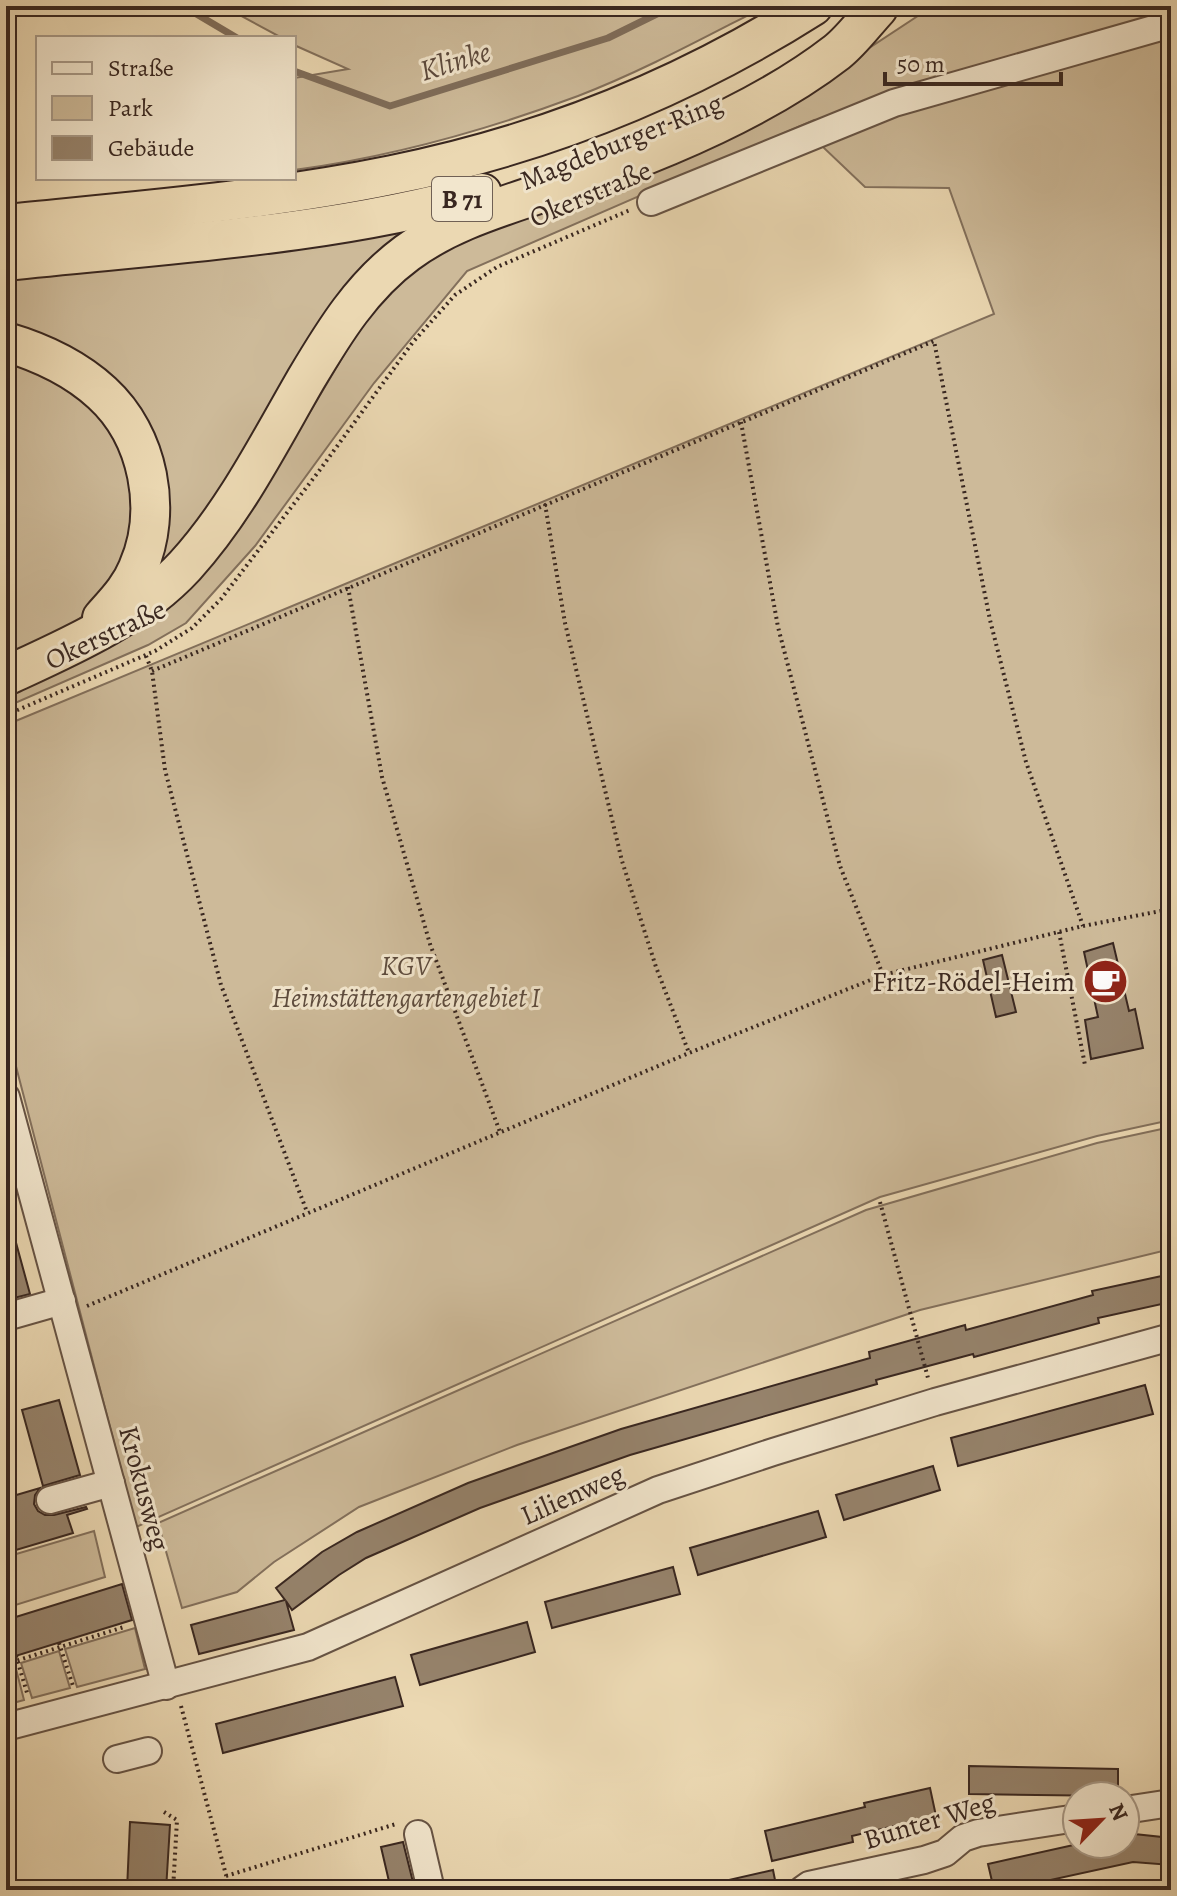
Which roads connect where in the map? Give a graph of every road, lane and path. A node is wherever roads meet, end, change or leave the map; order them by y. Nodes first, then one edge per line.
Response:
1 (813, 6) edge
2 (879, 7) edge
3 (1171, 24) edge
4 (651, 202) joint
5 (6, 224) edge
6 (6, 261) edge
7 (6, 342) edge
8 (741, 422) junction
9 (545, 504) junction
10 (348, 587) junction
11 (68, 647) junction
12 (146, 655) junction
13 (152, 671) junction
14 (6, 676) edge
15 (6, 715) edge
16 (1171, 909) edge
17 (1083, 926) junction
18 (1059, 932) junction
19 (883, 975) junction
20 (689, 1053) junction
21 (1085, 1065) dead end
22 (8, 1112) edge
23 (500, 1132) junction
24 (880, 1202) dead end
25 (307, 1212) junction
26 (73, 1304) junction
27 (6, 1317) edge
28 (1171, 1337) edge
29 (935, 1402) junction
30 (111, 1483) junction
31 (50, 1500) dead end
32 (149, 1618) junction
33 (60, 1645) junction
34 (16, 1658) junction
35 (6, 1664) edge
36 (166, 1686) junction
37 (75, 1692) dead end
38 (30, 1703) dead end
39 (6, 1727) edge
40 (148, 1751) dead end
41 (117, 1759) dead end
42 (1171, 1803) edge
43 (1141, 1808) edge
44 (164, 1812) dead end
45 (1061, 1820) edge
46 (418, 1834) joint
47 (226, 1876) junction
48 (173, 1890) edge
49 (230, 1890) edge
50 (431, 1890) edge
51 (802, 1890) edge

1 - 5 highway, Magdeburger Ring / B 71
2 - 6 highway, Magdeburger Ring / B 71
2 - 11 highway
3 - 4 street, Okerstraße
4 - 12 path, Okerstraße
7 - 11 highway
8 - 9 path
8 - 17 path
8 - 19 path
9 - 10 path
9 - 20 path
10 - 13 path
10 - 23 path
11 - 14 highway
12 - 13 path
12 - 15 path, Okerstraße
13 - 25 path
16 - 17 path
17 - 18 path
18 - 19 path
18 - 21 path
19 - 20 path
20 - 23 path
22 - 26 street, Krokusweg
23 - 25 path
24 - 29 path
25 - 26 path
26 - 27 street
26 - 30 street, Krokusweg
28 - 29 street, Lilienweg
29 - 36 street, Lilienweg
30 - 31 street
30 - 32 street, Krokusweg
32 - 33 path
32 - 36 street, Krokusweg
33 - 34 path
33 - 37 path
34 - 35 path
34 - 38 path
36 - 39 street, Lilienweg
36 - 47 path
40 - 41 street
42 - 43 street
44 - 48 path
45 - 51 street, Bunter Weg
46 - 47 path
46 - 50 street
47 - 49 path

